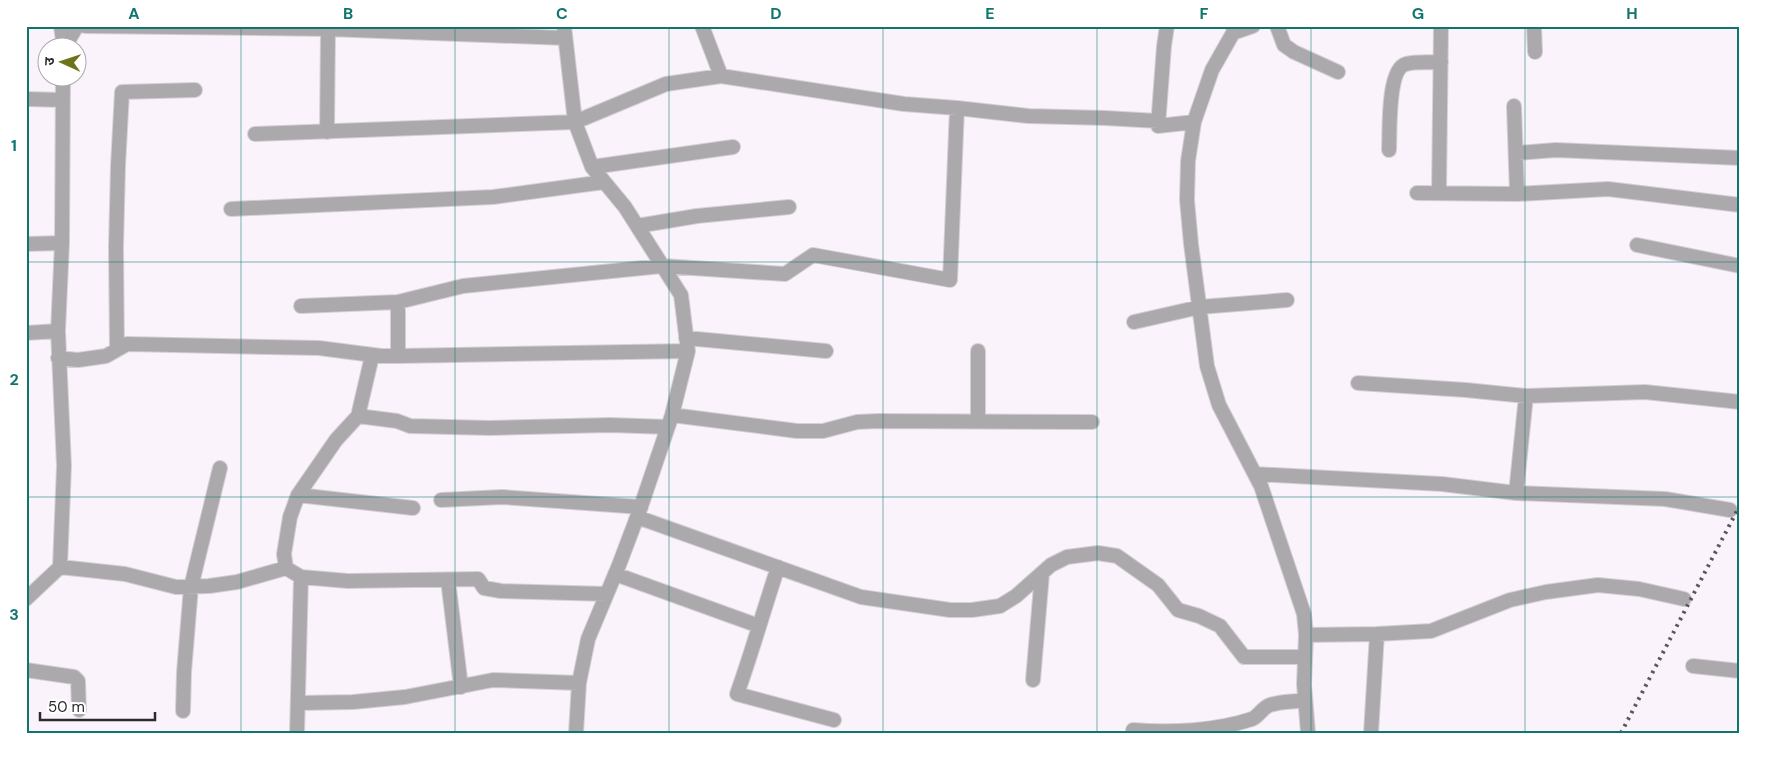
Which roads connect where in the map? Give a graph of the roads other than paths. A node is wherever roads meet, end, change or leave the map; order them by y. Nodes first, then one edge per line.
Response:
1 (77, 26) edge
2 (85, 26) edge
3 (702, 26) edge
4 (1167, 26) edge
5 (1253, 26) edge
6 (1277, 26) edge
7 (1441, 26) edge
8 (1534, 26) edge
9 (245, 27) edge
10 (328, 29) junction
11 (451, 30) edge
12 (1233, 30) edge
13 (564, 32) edge
14 (70, 38) edge
15 (1535, 52) dead end
16 (1441, 62) junction
17 (1338, 72) dead end
18 (721, 76) junction
19 (63, 88) edge
20 (195, 90) dead end
21 (26, 99) edge
22 (62, 100) junction
23 (1514, 106) dead end
24 (957, 108) junction
25 (1158, 121) junction
26 (575, 122) junction
27 (1194, 122) junction
28 (326, 132) junction
29 (255, 134) dead end
30 (733, 147) dead end
31 (1389, 150) dead end
32 (1516, 153) junction
33 (1740, 158) edge
34 (592, 167) junction
35 (604, 182) junction
36 (1439, 192) junction
37 (1417, 193) dead end
38 (1517, 194) junction
39 (1740, 205) edge
40 (789, 207) dead end
41 (231, 208) dead end
42 (637, 226) junction
43 (26, 244) edge
44 (62, 244) junction
45 (1637, 245) dead end
46 (662, 266) junction
47 (1740, 266) edge
48 (1286, 300) dead end
49 (398, 302) junction
50 (301, 306) dead end
51 (1200, 307) junction
52 (1134, 322) dead end
53 (58, 331) junction
54 (26, 333) edge
55 (687, 344) junction
56 (118, 349) junction
57 (978, 351) dead end
58 (826, 352) dead end
59 (380, 356) junction
60 (398, 356) junction
61 (58, 358) junction
62 (1358, 384) dead end
63 (1526, 396) junction
64 (1740, 402) edge
65 (358, 416) junction
66 (670, 421) junction
67 (978, 422) junction
68 (1092, 422) dead end
69 (220, 468) dead end
70 (1255, 474) junction
71 (1516, 492) junction
72 (298, 495) junction
73 (441, 500) dead end
74 (413, 508) dead end
75 (1730, 510) dead end
76 (639, 512) junction
77 (60, 567) junction
78 (778, 567) junction
79 (286, 568) junction
80 (616, 574) junction
81 (1042, 574) junction
82 (301, 577) junction
83 (448, 580) junction
84 (190, 587) junction
85 (607, 594) junction
86 (26, 599) edge
87 (1684, 599) dead end
88 (759, 626) junction
89 (1377, 634) junction
90 (1306, 635) junction
91 (1305, 657) junction
92 (1693, 666) dead end
93 (26, 670) edge
94 (1740, 671) edge
95 (1033, 680) dead end
96 (579, 683) junction
97 (461, 687) junction
98 (1305, 700) junction
99 (299, 703) junction
100 (79, 710) dead end
101 (184, 711) dead end
102 (834, 720) dead end
103 (1133, 730) dead end
104 (297, 733) edge
105 (576, 733) edge
106 (1308, 733) edge
107 (1371, 733) edge

1 - 14 street
2 - 9 street
3 - 18 street
4 - 25 street
5 - 12 street
6 - 17 street
7 - 16 street
8 - 15 street
9 - 10 street
10 - 11 street
10 - 28 street
11 - 13 street
12 - 27 street
13 - 26 street
16 - 31 street
16 - 36 street
18 - 24 street
18 - 26 street
19 - 22 street
20 - 56 street
21 - 22 street
22 - 44 street
23 - 32 street
24 - 25 street
24 - 46 street
25 - 27 street
26 - 28 street
26 - 34 street
27 - 51 street
28 - 29 street
30 - 34 street
32 - 33 street
32 - 38 street
34 - 35 street
35 - 41 street
35 - 42 street
36 - 37 street
36 - 38 street
38 - 39 street
40 - 42 street
42 - 46 street
43 - 44 street
44 - 53 street
45 - 47 street
46 - 49 street
46 - 55 street
48 - 51 street
49 - 50 street
49 - 60 street
51 - 52 street
51 - 70 street
53 - 54 street
53 - 61 street
55 - 58 street
55 - 60 street
55 - 66 street
56 - 59 street
56 - 61 street
57 - 67 street
59 - 60 street
59 - 65 street
61 - 77 street
62 - 63 street
63 - 64 street
63 - 71 street
65 - 66 street
65 - 72 street
66 - 67 street
66 - 76 street
67 - 68 street
69 - 84 street
70 - 71 street
70 - 90 street
71 - 75 street
72 - 74 street
72 - 79 street
73 - 76 street
76 - 78 street
76 - 80 street
77 - 84 street
77 - 86 street
78 - 81 street
78 - 88 street
79 - 82 street
79 - 84 street
80 - 85 street
80 - 88 street
81 - 91 street
81 - 95 street
82 - 83 street
82 - 99 street
83 - 85 street
83 - 97 street
84 - 101 street
85 - 96 street
87 - 89 street
88 - 102 street
89 - 90 street
89 - 107 street
90 - 91 street
91 - 98 street
92 - 94 street
93 - 100 street
96 - 97 street
96 - 105 street
97 - 99 street
98 - 103 street
98 - 106 street
99 - 104 street

